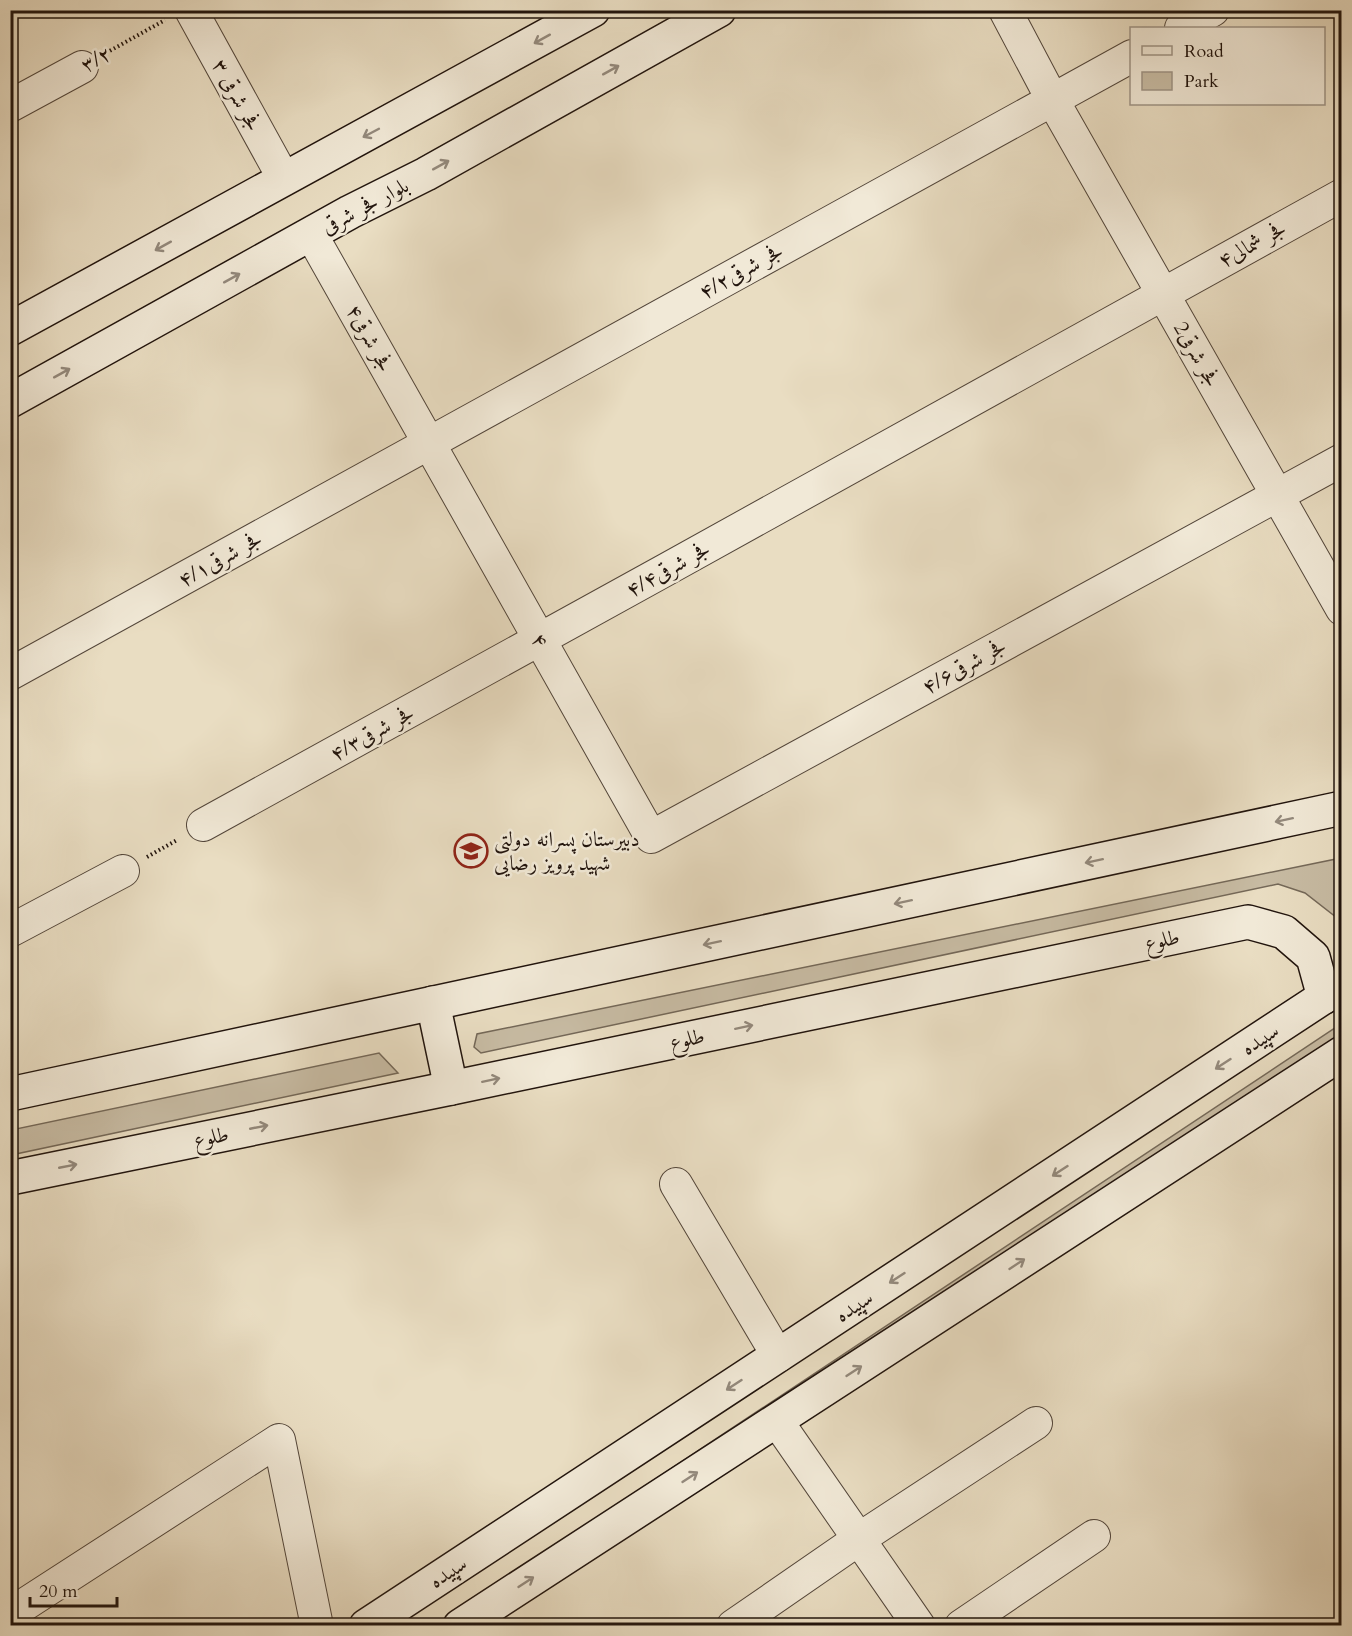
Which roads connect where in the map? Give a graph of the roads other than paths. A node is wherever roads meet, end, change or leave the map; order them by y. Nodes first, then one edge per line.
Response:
1 (593, 10) edge
2 (719, 10) edge
3 (1005, 10) edge
4 (1213, 10) edge
5 (181, 13) edge
6 (675, 21) edge
7 (1182, 27) edge
8 (1130, 57) edge
9 (82, 67) road end
10 (1052, 99) junction
11 (10, 106) edge
12 (284, 179) junction
13 (1341, 195) edge
14 (311, 234) junction
15 (1162, 293) junction
16 (10, 329) edge
17 (10, 401) edge
18 (429, 443) junction
19 (1341, 460) edge
20 (1277, 495) junction
21 (796, 498) joint
22 (1341, 609) edge
23 (540, 640) junction
24 (10, 674) edge
25 (1341, 808) edge
26 (203, 825) road end
27 (651, 837) joint
28 (123, 871) road end
29 (10, 931) edge
30 (1333, 991) edge
31 (433, 1003) junction
32 (1341, 1053) edge
33 (450, 1088) junction
34 (10, 1094) edge
35 (10, 1178) edge
36 (676, 1184) dead end
37 (778, 1356) junction
38 (777, 1421) junction
39 (1036, 1423) dead end
40 (1094, 1536) dead end
41 (859, 1539) junction
42 (10, 1614) edge
43 (476, 1620) edge
44 (317, 1626) edge
45 (366, 1626) edge
46 (733, 1626) edge
47 (919, 1626) edge
48 (961, 1626) edge

1 -> 12 main road
2 - 6 main road, بلوار فجر شرقی
3 - 10 street, 2فجر شرقی
4 - 7 street
5 - 12 street, ۳ فجر شرقی
14 -> 6 main road, بلوار فجر شرقی
8 - 10 street, فجر شرقی۴/۲
9 - 11 street, ۳/۲
10 - 15 street, 2فجر شرقی
10 - 18 street, فجر شرقی۴/۲
12 -> 16 main road
13 - 15 street, فجر شمالی۴
17 -> 14 main road, بلوار فجر شرقی
14 - 18 street, فجر شرقی۴
15 - 20 street, 2فجر شرقی
15 - 21 street, فجر شمالی۴
18 - 23 street, ۴
18 - 24 street, فجر شرقی۴/۱
19 - 20 street, فجر شرقی۴/۶
20 - 22 street, 2فجر شرقی
20 - 27 street, فجر شرقی۴/۶
21 - 23 street, فجر شرقی۴/۴
23 - 26 street, فجر شرقی۴/۳
23 - 27 street, ۴
25 -> 31 main road
28 - 29 street
33 -> 30 main road, طلوع
30 -> 37 main road, سپیده
31 - 33 main road
31 - 34 main road
38 -> 32 main road
35 -> 33 main road, طلوع
36 - 37 street
37 -> 45 main road, سپیده
38 - 41 street
43 -> 38 main road
39 - 41 street
40 - 48 street
41 - 46 street
41 - 47 street
42 - 44 street

